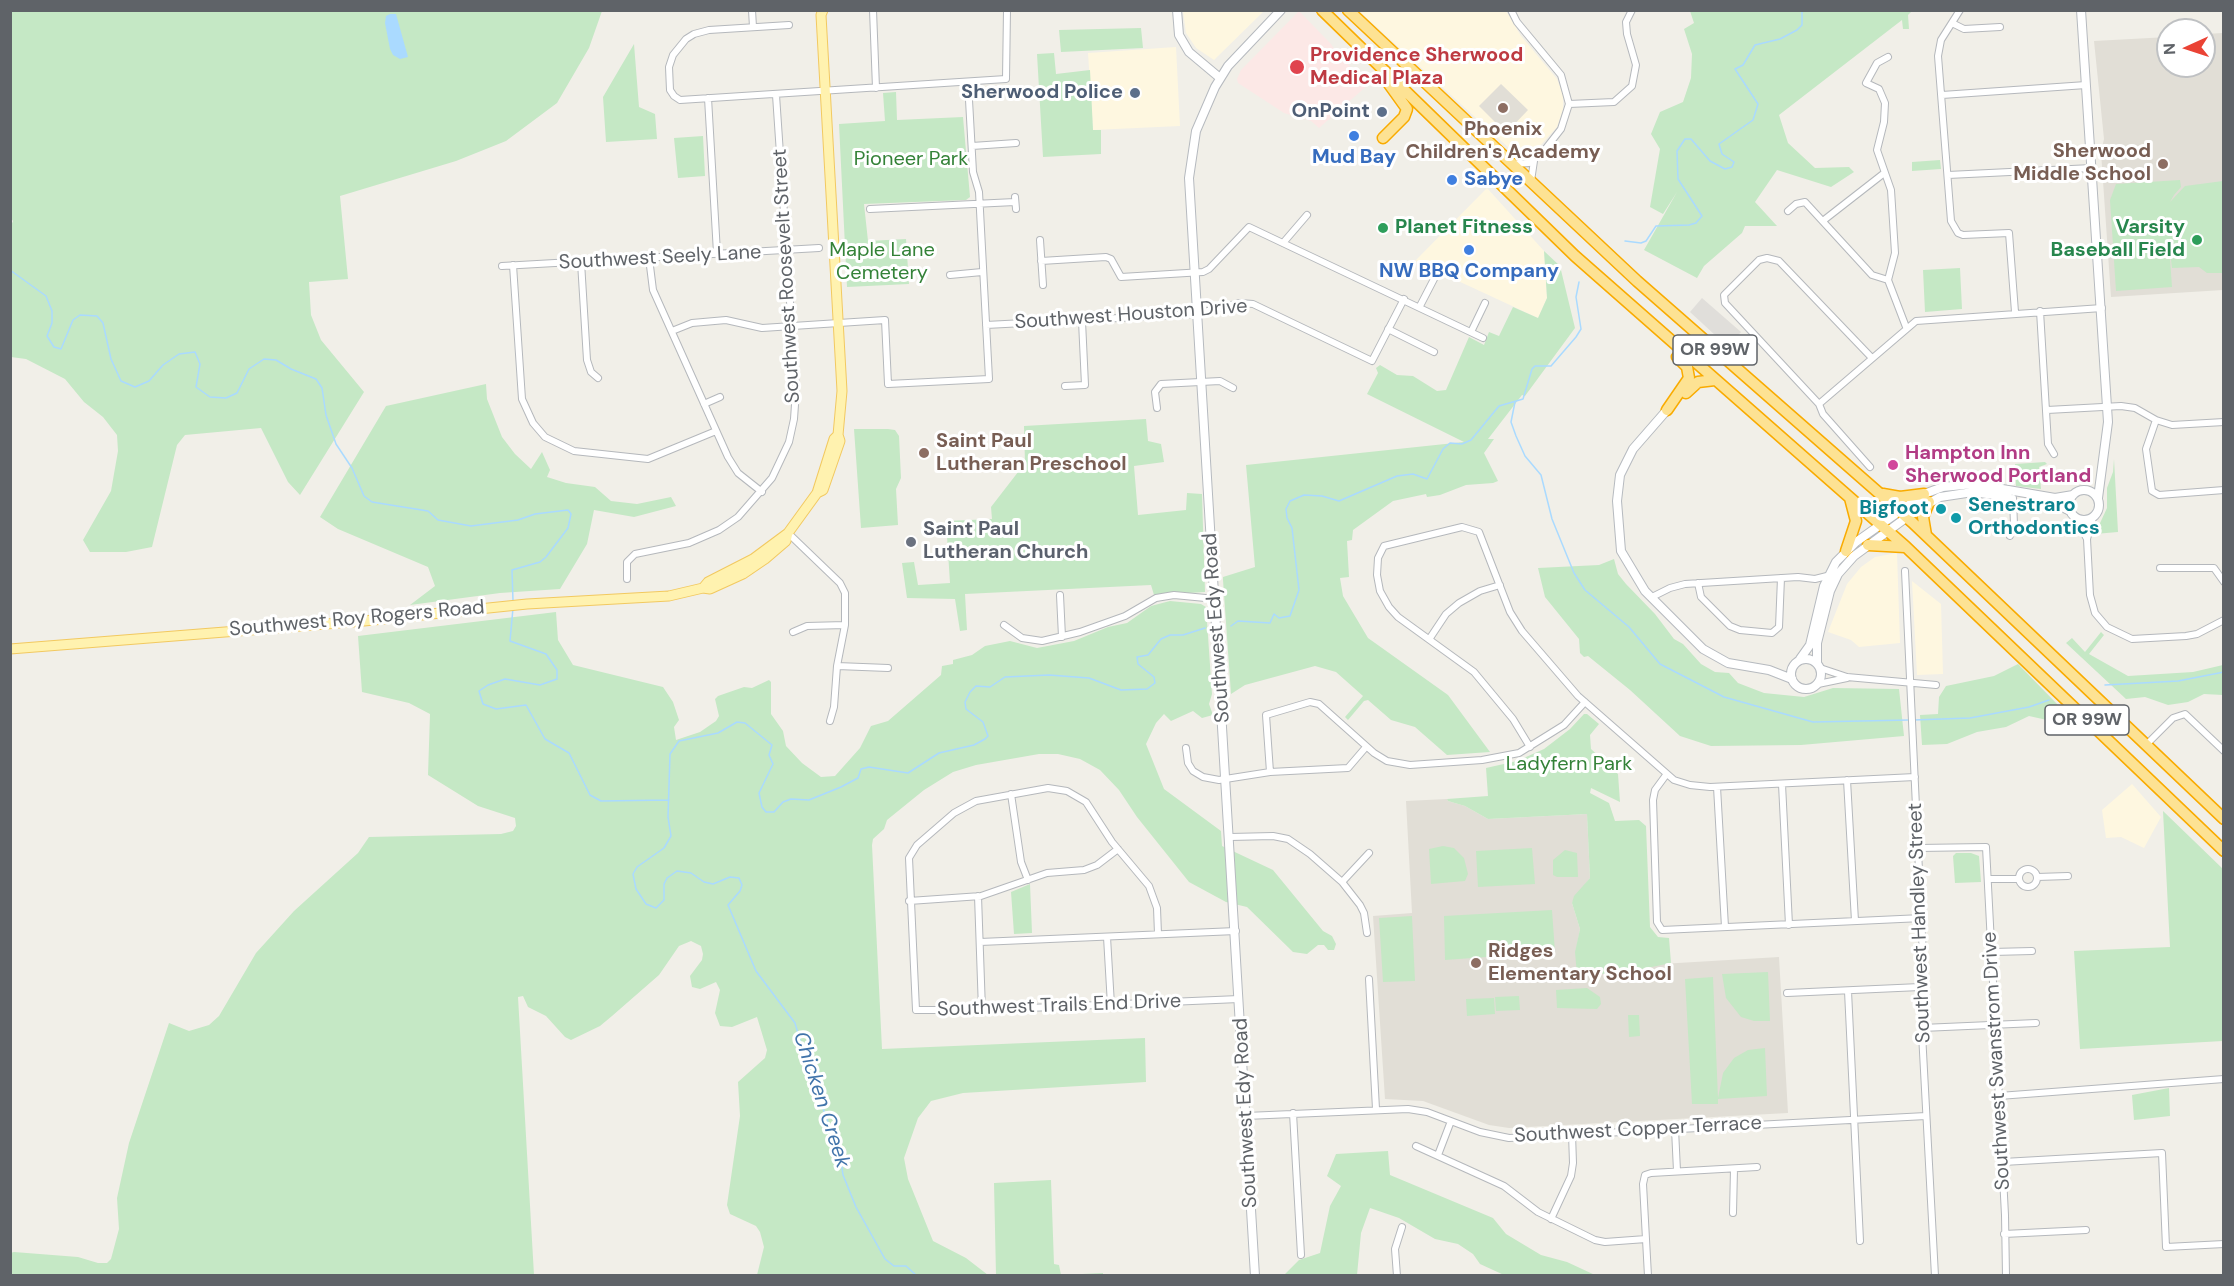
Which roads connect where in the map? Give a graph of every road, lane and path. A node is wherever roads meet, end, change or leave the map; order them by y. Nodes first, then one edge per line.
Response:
1 (752, 10) edge
2 (1007, 10) edge
3 (1177, 10) edge
4 (1281, 10) edge
5 (1322, 10) edge
6 (1348, 10) edge
7 (1511, 10) edge
8 (1632, 10) edge
9 (1960, 10) edge
10 (2081, 10) edge
11 (874, 11) edge
12 (821, 12) edge
13 (1952, 23) junction
14 (789, 25) dead end
15 (753, 27) junction
16 (2000, 27) dead end
17 (1888, 57) dead end
18 (1220, 78) junction
19 (1389, 78) junction
20 (968, 82) junction
21 (2086, 85) junction
22 (876, 88) junction
23 (825, 91) junction
24 (776, 95) junction
25 (1942, 95) junction
26 (708, 99) junction
27 (1569, 104) junction
28 (1383, 138) dead end
29 (1016, 143) dead end
30 (972, 146) junction
31 (1534, 161) junction
32 (1511, 164) junction
33 (2092, 168) junction
34 (1883, 174) junction
35 (1948, 175) junction
36 (1531, 183) junction
37 (1015, 203) dead end
38 (979, 204) junction
39 (870, 208) dead end
40 (1788, 211) dead end
41 (1307, 215) dead end
42 (1824, 220) junction
43 (1040, 240) dead end
44 (1284, 243) junction
45 (819, 248) dead end
46 (786, 251) junction
47 (717, 253) junction
48 (650, 258) junction
49 (1041, 261) junction
50 (581, 262) junction
51 (502, 266) dead end
52 (513, 266) junction
53 (982, 272) junction
54 (1193, 272) junction
55 (950, 275) dead end
56 (1434, 279) dead end
57 (1888, 280) junction
58 (1042, 285) dead end
59 (1404, 299) junction
60 (1485, 303) dead end
61 (1420, 306) junction
62 (2102, 308) junction
63 (2040, 311) junction
64 (2015, 312) junction
65 (1196, 314) junction
66 (1082, 321) junction
67 (838, 323) junction
68 (986, 325) junction
69 (792, 326) junction
70 (1906, 327) junction
71 (1388, 329) junction
72 (672, 331) junction
73 (1471, 332) junction
74 (1663, 335) junction
75 (1484, 338) dead end
76 (1434, 352) dead end
77 (1871, 357) junction
78 (598, 378) dead end
79 (1714, 380) junction
80 (1201, 382) junction
81 (1065, 386) dead end
82 (1233, 388) dead end
83 (720, 397) dead end
84 (704, 404) junction
85 (1819, 404) junction
86 (2107, 407) junction
87 (1157, 408) dead end
88 (1667, 410) junction
89 (2047, 410) junction
90 (2156, 420) junction
91 (2223, 422) edge
92 (716, 431) junction
93 (2054, 454) dead end
94 (1870, 467) dead end
95 (2100, 475) junction
96 (2082, 490) junction
97 (2223, 490) edge
98 (762, 492) junction
99 (1879, 493) junction
100 (2073, 495) junction
101 (1849, 498) junction
102 (1927, 498) junction
103 (2013, 498) junction
104 (2098, 498) junction
105 (1903, 514) junction
106 (2073, 515) junction
107 (2093, 517) junction
108 (1884, 528) junction
109 (788, 533) junction
110 (1926, 535) junction
111 (2010, 536) dead end
112 (2087, 539) junction
113 (1868, 545) junction
114 (1906, 547) junction
115 (1846, 550) junction
116 (2160, 568) dead end
117 (1905, 571) dead end
118 (1827, 576) junction
119 (1781, 578) junction
120 (627, 579) dead end
121 (1815, 579) junction
122 (2223, 582) edge
123 (1698, 583) junction
124 (1500, 585) junction
125 (1823, 590) junction
126 (1060, 594) dead end
127 (1652, 597) junction
128 (1216, 599) junction
129 (2223, 620) edge
130 (1004, 625) dead end
131 (845, 626) junction
132 (793, 632) dead end
133 (1062, 637) junction
134 (1430, 638) junction
135 (10, 649) edge
136 (1797, 663) junction
137 (1819, 665) junction
138 (837, 666) junction
139 (888, 668) dead end
140 (1768, 670) junction
141 (1847, 677) junction
142 (1792, 679) junction
143 (1911, 683) junction
144 (1818, 684) junction
145 (1936, 685) dead end
146 (1585, 702) junction
147 (830, 722) dead end
148 (2146, 745) junction
149 (1366, 747) junction
150 (1530, 747) junction
151 (1186, 748) dead end
152 (2223, 751) edge
153 (1270, 772) junction
154 (1666, 775) junction
155 (1915, 777) junction
156 (1227, 780) junction
157 (1847, 780) junction
158 (1782, 784) junction
159 (1717, 787) junction
160 (1011, 794) junction
161 (2223, 819) edge
162 (1230, 837) junction
163 (1918, 848) junction
164 (1118, 849) junction
165 (2223, 851) edge
166 (1369, 854) dead end
167 (2068, 876) dead end
168 (2037, 878) junction
169 (1988, 879) junction
170 (2018, 879) junction
171 (1028, 880) junction
172 (1342, 882) junction
173 (978, 897) junction
174 (909, 901) junction
175 (1922, 918) junction
176 (1855, 921) junction
177 (1789, 925) junction
178 (1725, 927) junction
179 (1236, 931) junction
180 (1367, 933) dead end
181 (1158, 934) junction
182 (1107, 937) junction
183 (980, 942) junction
184 (2032, 951) dead end
185 (1992, 952) junction
186 (1369, 979) dead end
187 (1920, 987) junction
188 (1848, 991) junction
189 (1787, 993) dead end
190 (1239, 999) junction
191 (1111, 1005) junction
192 (982, 1010) junction
193 (2036, 1023) dead end
194 (1995, 1025) junction
195 (1922, 1028) junction
196 (2223, 1079) edge
197 (1999, 1096) junction
198 (1376, 1109) junction
199 (1293, 1113) junction
200 (1246, 1116) junction
201 (1926, 1116) junction
202 (1854, 1120) junction
203 (1451, 1121) junction
204 (1675, 1129) junction
205 (1572, 1134) junction
206 (1416, 1146) dead end
207 (1438, 1155) junction
208 (2003, 1162) junction
209 (1757, 1167) dead end
210 (1734, 1168) junction
211 (1677, 1171) junction
212 (1733, 1213) dead end
213 (1551, 1219) junction
214 (1402, 1227) dead end
215 (2086, 1230) dead end
216 (2004, 1234) junction
217 (1646, 1239) junction
218 (1860, 1241) dead end
219 (2223, 1244) edge
220 (1301, 1254) dead end
221 (1255, 1275) edge
222 (1397, 1275) edge
223 (1648, 1275) edge
224 (1935, 1275) edge
225 (2006, 1275) edge

1 - 15 street
2 - 20 street
3 - 18 main road
4 - 18 main road, Southwest Edy Road
5 - 19 highway, OR 99W
6 - 32 highway, OR 99W
7 - 27 street
8 - 27 street
9 - 13 street
10 - 21 main road
11 - 22 street
12 - 23 main road, Southwest Roy Rogers Road
13 - 16 street
13 - 25 street
14 - 15 street
15 - 26 street
17 - 34 street
18 - 54 main road, Southwest Edy Road
19 - 28 highway
19 - 74 highway, OR 99W
20 - 22 street
20 - 30 street
21 - 25 street
21 - 33 main road
22 - 23 street
23 - 24 street
23 - 67 main road, Southwest Roy Rogers Road
24 - 26 street
24 - 46 street, Southwest Roosevelt Street
25 - 35 street
26 - 47 street
27 - 31 street
29 - 30 street
30 - 38 street
31 - 32 street
31 - 36 street
32 - 36 highway, OR 99W
33 - 35 street
33 - 62 main road
34 - 42 street
34 - 57 street
35 - 64 street
36 - 99 highway, OR 99W
37 - 38 street
38 - 39 street
38 - 53 street
40 - 42 street
41 - 44 street
42 - 57 street
43 - 49 street
44 - 54 street
44 - 59 street
45 - 46 street, Southwest Seely Lane
46 - 47 street, Southwest Seely Lane
46 - 69 street, Southwest Roosevelt Street
47 - 48 street, Southwest Seely Lane
48 - 50 street, Southwest Seely Lane
48 - 72 street
49 - 54 street
49 - 58 street
50 - 52 street, Southwest Seely Lane
50 - 78 street
51 - 52 street, Southwest Seely Lane
52 - 92 street
53 - 55 street
53 - 68 street
54 - 65 main road, Southwest Edy Road
56 - 61 street
57 - 70 street
59 - 61 street
59 - 71 street
60 - 73 street
61 - 73 street
62 - 63 street
62 - 86 main road
63 - 64 street
63 - 89 street
64 - 70 street
65 - 66 street, Southwest Houston Drive
65 - 71 street, Southwest Houston Drive
65 - 80 main road, Southwest Edy Road
66 - 68 street, Southwest Houston Drive
66 - 81 street
67 - 68 street
67 - 69 street
67 - 109 main road, Southwest Roy Rogers Road
69 - 72 street
69 - 98 street, Southwest Roosevelt Street
70 - 77 street
71 - 76 street
72 - 84 street
73 - 75 street
74 - 79 highway, OR 99W
74 - 88 highway
77 - 85 street
77 - 85 street
79 - 88 highway
79 - 101 highway, OR 99W
80 - 82 street
80 - 87 street
80 - 128 main road, Southwest Edy Road
83 - 84 street
84 - 92 street
85 - 94 street
86 - 89 street
86 - 90 street
86 - 95 main road
88 - 127 main road
89 - 93 street
90 - 91 street
90 - 97 street
92 - 98 street
95 - 96 main road
95 - 104 main road
96 - 100 main road
96 - 104 main road
98 - 120 street, Southwest Roosevelt Street
99 - 102 highway
99 - 105 highway, OR 99W
100 - 102 main road
100 - 106 main road
101 - 108 highway, OR 99W
101 - 115 highway
102 - 103 main road
102 - 105 main road
102 - 110 highway
103 - 106 main road
103 - 111 street
104 - 107 main road
105 - 108 main road
105 - 110 highway, OR 99W
106 - 107 main road
106 - 112 street
107 - 112 street
108 - 113 main road
108 - 114 highway, OR 99W
108 - 115 main road
109 - 131 street
109 - 135 main road, Southwest Roy Rogers Road
110 - 148 highway, OR 99W
112 - 129 street
113 - 114 highway
113 - 137 main road
114 - 165 highway, OR 99W
115 - 118 main road
116 - 122 street
117 - 143 street, Southwest Handley Street
118 - 121 street
118 - 125 main road
119 - 121 street
119 - 123 street
119 - 123 street
121 - 125 street
123 - 127 street
124 - 134 street
124 - 134 street
124 - 146 street
125 - 136 main road
126 - 133 street
127 - 140 main road
128 - 133 street
128 - 156 main road, Southwest Edy Road
130 - 133 street
131 - 132 street
131 - 138 street
134 - 150 street
136 - 137 main road
136 - 140 main road
136 - 142 main road
137 - 141 street
137 - 144 main road
138 - 139 street
138 - 147 street
140 - 142 main road
141 - 143 street
141 - 144 street
142 - 144 main road
143 - 145 street
143 - 155 street, Southwest Handley Street
146 - 150 street
146 - 154 street
148 - 152 street
148 - 161 highway, OR 99W
149 - 150 street
149 - 153 street
149 - 153 street
151 - 156 street
153 - 156 street
154 - 159 street
154 - 178 street
155 - 157 street
155 - 163 street, Southwest Handley Street
156 - 162 main road, Southwest Edy Road
157 - 158 street
157 - 176 street
158 - 159 street
158 - 177 street
159 - 178 street
160 - 164 street
160 - 171 street
160 - 174 street
162 - 172 street
162 - 179 main road, Southwest Edy Road
163 - 169 street, Southwest Swanstrom Drive
163 - 175 street, Southwest Handley Street
164 - 171 street
164 - 181 street
166 - 172 street
167 - 168 street
168 - 170 street
168 - 170 street
169 - 170 street
169 - 185 street, Southwest Swanstrom Drive
171 - 173 street
172 - 180 street
173 - 174 street
173 - 183 street
174 - 192 street, Southwest Trails End Drive
175 - 176 street
175 - 187 street, Southwest Handley Street
176 - 177 street
177 - 178 street
179 - 181 street
179 - 190 main road, Southwest Edy Road
181 - 182 street
182 - 183 street
182 - 191 street
183 - 192 street
184 - 185 street
185 - 194 street, Southwest Swanstrom Drive
186 - 198 street
187 - 188 street
187 - 195 street, Southwest Handley Street
188 - 189 street
188 - 202 street
190 - 191 street, Southwest Trails End Drive
190 - 200 main road, Southwest Edy Road
191 - 192 street, Southwest Trails End Drive
193 - 194 street
194 - 195 street
194 - 197 street, Southwest Swanstrom Drive
195 - 201 street, Southwest Handley Street
196 - 197 street
197 - 208 street, Southwest Swanstrom Drive
198 - 199 street, Southwest Copper Terrace
198 - 203 street, Southwest Copper Terrace
199 - 200 street, Southwest Copper Terrace
199 - 220 street
200 - 221 main road, Southwest Edy Road
201 - 202 street, Southwest Copper Terrace
201 - 224 street, Southwest Handley Street
202 - 204 street, Southwest Copper Terrace
202 - 218 street
203 - 205 street, Southwest Copper Terrace
203 - 207 street
204 - 205 street, Southwest Copper Terrace
204 - 211 street
205 - 213 street
206 - 207 street
207 - 213 street
208 - 216 street, Southwest Swanstrom Drive
208 - 219 street
209 - 210 street
210 - 211 street
210 - 212 street
211 - 217 street
213 - 217 street
214 - 222 street
215 - 216 street
216 - 225 street, Southwest Swanstrom Drive
217 - 223 street

